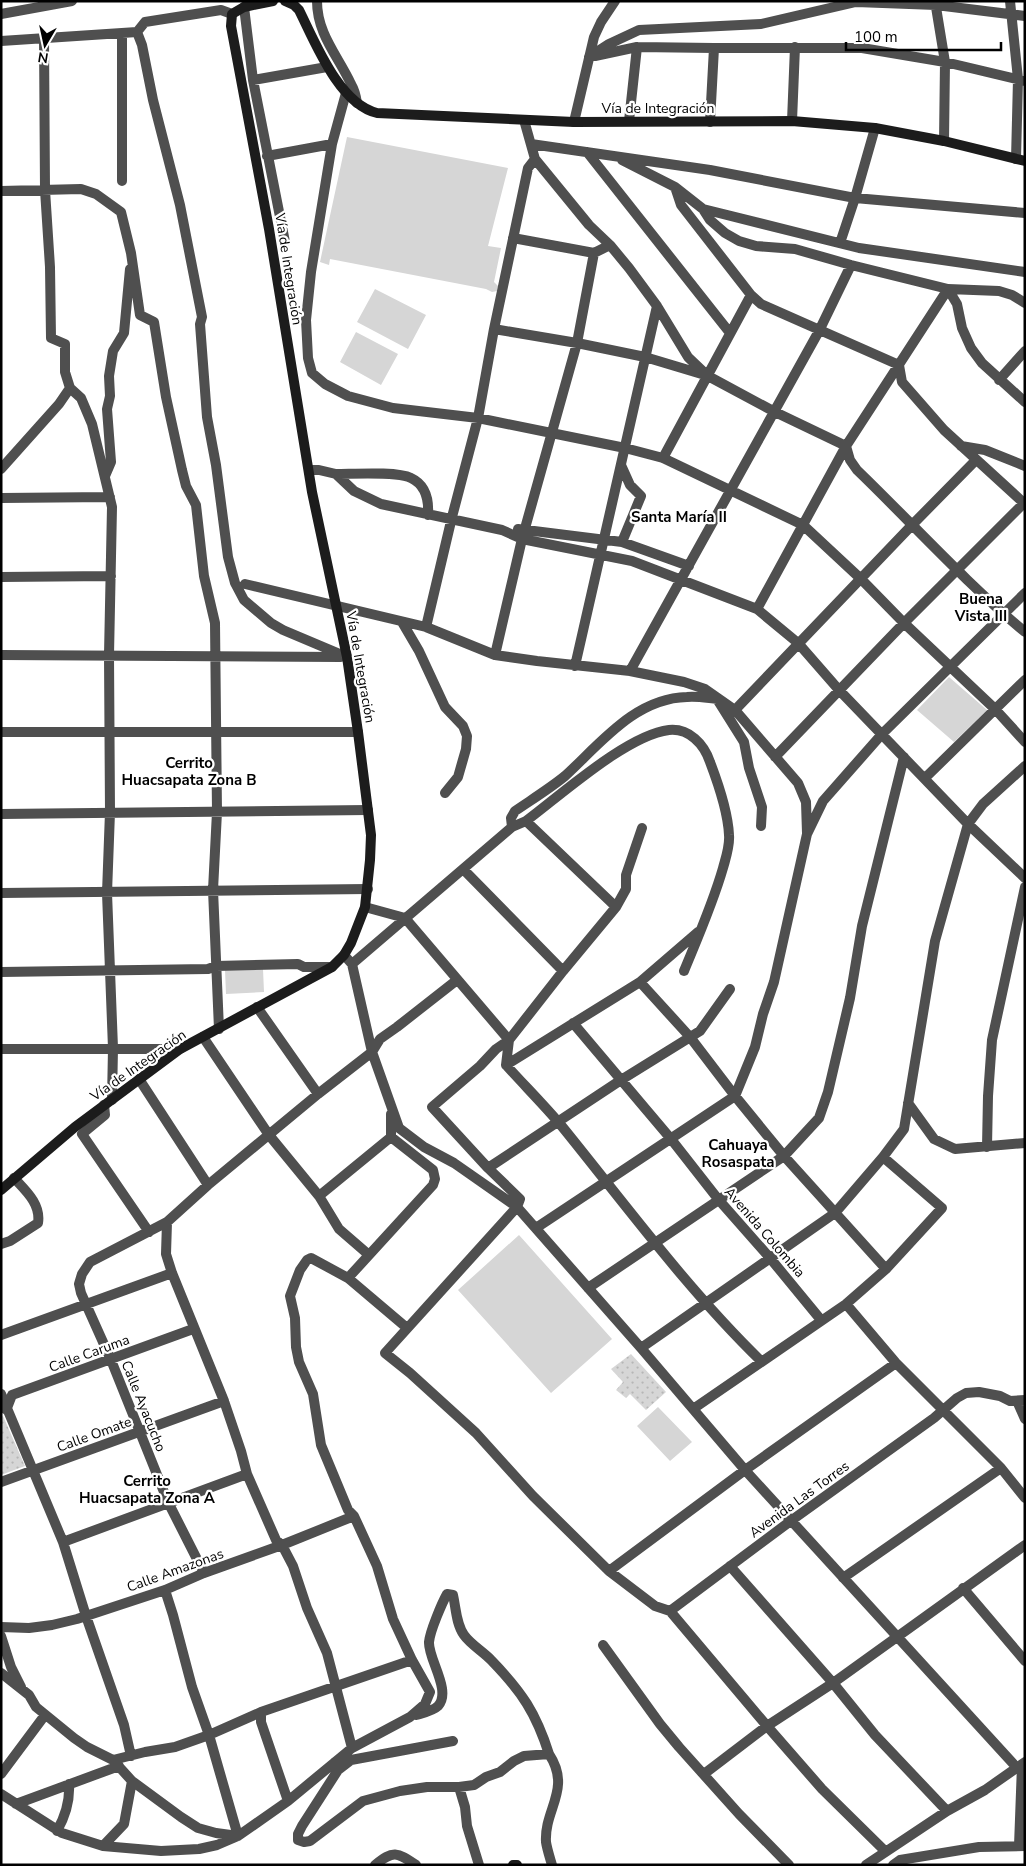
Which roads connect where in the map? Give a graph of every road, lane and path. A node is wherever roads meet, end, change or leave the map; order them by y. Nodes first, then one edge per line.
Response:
1 (72, 1) edge
2 (273, 1) edge
3 (317, 1) edge
4 (615, 1) edge
5 (1010, 1) edge
6 (292, 2) edge
7 (856, 2) edge
8 (935, 3) edge
9 (244, 7) junction
10 (1, 14) edge
11 (232, 14) junction
12 (1011, 15) junction
13 (1025, 16) edge
14 (122, 32) junction
15 (137, 32) junction
16 (44, 38) junction
17 (1, 41) edge
18 (637, 46) junction
19 (795, 47) junction
20 (714, 48) junction
21 (590, 57) junction
22 (945, 62) junction
23 (327, 67) junction
24 (253, 80) junction
25 (1021, 80) edge
26 (346, 93) junction
27 (357, 102) junction
28 (524, 120) junction
29 (792, 121) junction
30 (574, 122) junction
31 (629, 122) junction
32 (710, 122) junction
33 (875, 128) junction
34 (944, 141) junction
35 (332, 144) junction
36 (531, 144) junction
37 (587, 152) junction
38 (267, 156) junction
39 (615, 156) junction
40 (535, 159) junction
41 (1021, 160) edge
42 (122, 181) dead end
43 (675, 187) junction
44 (46, 190) junction
45 (1, 191) edge
46 (855, 198) junction
47 (703, 209) junction
48 (1025, 213) edge
49 (513, 238) junction
50 (285, 242) dead end
51 (840, 243) junction
52 (610, 246) junction
53 (132, 253) junction
54 (594, 253) junction
55 (851, 265) junction
56 (1025, 272) edge
57 (948, 289) junction
58 (751, 295) junction
59 (1025, 303) edge
60 (657, 306) junction
61 (494, 329) junction
62 (819, 331) junction
63 (730, 333) junction
64 (577, 343) junction
65 (1025, 351) edge
66 (645, 358) junction
67 (899, 366) junction
68 (708, 376) junction
69 (999, 380) junction
70 (70, 388) junction
71 (1025, 402) edge
72 (775, 412) junction
73 (478, 418) junction
74 (552, 434) junction
75 (846, 446) junction
76 (961, 446) junction
77 (624, 448) junction
78 (663, 458) junction
79 (976, 460) junction
80 (621, 466) junction
81 (1025, 466) edge
82 (1, 469) edge
83 (309, 470) junction
84 (336, 474) junction
85 (105, 476) junction
86 (730, 491) junction
87 (110, 497) junction
88 (1, 498) edge
89 (1024, 504) edge
90 (428, 514) junction
91 (451, 520) junction
92 (912, 524) junction
93 (803, 526) junction
94 (523, 534) junction
95 (604, 539) junction
96 (622, 542) junction
97 (600, 555) junction
98 (689, 566) junction
99 (957, 570) junction
100 (1, 576) edge
101 (111, 576) junction
102 (861, 579) junction
103 (681, 581) junction
104 (245, 584) dead end
105 (1025, 593) edge
106 (337, 605) junction
107 (757, 609) junction
108 (1003, 614) junction
109 (402, 622) junction
110 (904, 623) junction
111 (426, 627) junction
112 (1025, 632) edge
113 (798, 642) junction
114 (1, 655) edge
115 (109, 655) junction
116 (214, 655) junction
117 (495, 655) junction
118 (346, 657) junction
119 (950, 665) junction
120 (575, 666) junction
121 (630, 671) junction
122 (1025, 680) edge
123 (839, 690) junction
124 (717, 699) junction
125 (995, 709) junction
126 (735, 710) junction
127 (216, 730) junction
128 (109, 731) junction
129 (1, 732) edge
130 (358, 732) junction
131 (882, 734) junction
132 (1025, 742) edge
133 (775, 757) junction
134 (904, 757) junction
135 (1025, 766) edge
136 (925, 778) junction
137 (445, 793) dead end
138 (368, 810) junction
139 (110, 812) junction
140 (217, 812) junction
141 (1, 814) edge
142 (526, 821) junction
143 (968, 824) junction
144 (760, 826) dead end
145 (512, 827) junction
146 (642, 828) dead end
147 (807, 834) junction
148 (463, 868) junction
149 (1025, 878) edge
150 (1025, 887) edge
151 (212, 890) junction
152 (368, 890) junction
153 (1, 893) edge
154 (107, 893) junction
155 (365, 907) junction
156 (616, 907) junction
157 (405, 918) junction
158 (700, 930) junction
159 (344, 955) junction
160 (352, 964) junction
161 (216, 966) junction
162 (332, 967) junction
163 (110, 970) junction
164 (562, 971) junction
165 (684, 971) dead end
166 (1, 972) edge
167 (457, 980) junction
168 (640, 982) junction
169 (730, 989) dead end
170 (257, 1007) junction
171 (573, 1023) junction
172 (219, 1029) junction
173 (203, 1037) junction
174 (690, 1037) junction
175 (509, 1040) junction
176 (113, 1048) junction
177 (1, 1049) edge
178 (180, 1049) junction
179 (372, 1052) junction
180 (506, 1065) junction
181 (139, 1079) junction
182 (621, 1080) junction
183 (318, 1094) junction
184 (735, 1096) junction
185 (108, 1102) junction
186 (908, 1103) junction
187 (391, 1106) junction
188 (558, 1122) junction
189 (269, 1135) junction
190 (390, 1137) junction
191 (670, 1138) junction
192 (1025, 1143) edge
193 (987, 1147) junction
194 (784, 1156) junction
195 (883, 1157) junction
196 (488, 1168) junction
197 (14, 1178) junction
198 (606, 1181) junction
199 (208, 1186) junction
200 (1, 1190) edge
201 (319, 1196) junction
202 (718, 1199) junction
203 (517, 1207) junction
204 (835, 1212) junction
205 (167, 1222) junction
206 (536, 1228) junction
207 (149, 1232) junction
208 (655, 1242) junction
209 (1, 1244) edge
210 (369, 1255) junction
211 (770, 1258) junction
212 (886, 1269) junction
213 (172, 1273) junction
214 (348, 1278) junction
215 (588, 1288) junction
216 (706, 1302) junction
217 (85, 1304) junction
218 (846, 1304) junction
219 (821, 1320) junction
220 (407, 1328) junction
221 (193, 1329) junction
222 (1, 1335) edge
223 (641, 1348) junction
224 (111, 1360) junction
225 (761, 1361) junction
226 (896, 1363) junction
227 (1, 1394) edge
228 (224, 1401) junction
229 (1021, 1401) edge
230 (4, 1409) edge
231 (694, 1409) junction
232 (945, 1410) junction
233 (1025, 1419) edge
234 (140, 1432) junction
235 (1001, 1468) junction
236 (33, 1470) junction
237 (745, 1470) junction
238 (247, 1474) junction
239 (1, 1482) edge
240 (1025, 1498) edge
241 (168, 1502) junction
242 (354, 1516) junction
243 (792, 1520) junction
244 (63, 1542) junction
245 (282, 1545) junction
246 (1025, 1545) edge
247 (730, 1566) junction
248 (609, 1571) junction
249 (204, 1573) junction
250 (843, 1578) junction
251 (963, 1588) junction
252 (165, 1590) junction
253 (670, 1611) junction
254 (86, 1616) junction
255 (1, 1626) edge
256 (1, 1636) edge
257 (896, 1636) junction
258 (603, 1645) dead end
259 (412, 1660) junction
260 (1025, 1661) edge
261 (3, 1676) edge
262 (833, 1683) junction
263 (336, 1687) junction
264 (22, 1690) junction
265 (261, 1712) junction
266 (45, 1715) junction
267 (410, 1717) junction
268 (767, 1726) junction
269 (208, 1735) junction
270 (453, 1741) dead end
271 (352, 1748) junction
272 (549, 1754) junction
273 (131, 1756) junction
274 (116, 1763) junction
275 (1021, 1765) edge
276 (336, 1766) junction
277 (1, 1774) edge
278 (704, 1774) junction
279 (132, 1781) junction
280 (69, 1784) junction
281 (459, 1787) junction
282 (1, 1794) edge
283 (288, 1801) junction
284 (16, 1804) junction
285 (948, 1811) junction
286 (57, 1831) junction
287 (238, 1836) junction
288 (103, 1846) junction
289 (1022, 1846) edge
290 (885, 1851) junction
291 (375, 1865) edge
292 (416, 1865) edge
293 (479, 1865) edge
294 (513, 1865) edge
295 (517, 1865) edge
296 (552, 1865) edge
297 (789, 1865) edge
298 (866, 1865) edge
299 (893, 1865) edge

1 - 10 street
2 - 9 main road
3 - 27 street
4 - 21 street
5 - 12 street
6 - 23 main road, Vía de Integración
7 - 8 street
7 - 21 street
8 - 12 street
8 - 22 street
9 - 11 main road
9 - 24 street
11 - 15 street
11 - 83 main road, Vía de Integración
12 - 13 street
12 - 25 street
14 - 15 street
14 - 16 street
14 - 42 street
15 - 118 street
16 - 17 street
16 - 44 street
18 - 20 street
18 - 21 street
18 - 31 street
19 - 20 street
19 - 22 street
19 - 29 street
20 - 32 street
21 - 30 street
22 - 25 street
22 - 34 street
23 - 24 street
23 - 26 main road, Vía de Integración
24 - 38 street
25 - 41 street
26 - 27 main road, Vía de Integración
26 - 35 street
27 - 28 main road, Vía de Integración
28 - 30 main road, Vía de Integración
28 - 36 street
29 - 32 main road, Vía de Integración
29 - 33 main road, Vía de Integración
30 - 31 main road, Vía de Integración
31 - 32 main road, Vía de Integración
33 - 34 main road, Vía de Integración
33 - 46 street
34 - 41 main road, Vía de Integración
35 - 38 street
35 - 73 street
36 - 37 street
36 - 40 street
37 - 39 street
37 - 63 street
38 - 50 street
39 - 43 street
39 - 46 street
40 - 49 street
40 - 52 street
43 - 47 street
43 - 58 street
44 - 45 street
44 - 53 street
44 - 70 street
46 - 48 street
46 - 51 street
47 - 51 street
47 - 55 street
49 - 54 street
49 - 61 street
51 - 56 street
52 - 54 street
52 - 60 street
53 - 85 street
53 - 116 street
54 - 64 street
55 - 57 street
55 - 62 street
57 - 59 street
57 - 67 street
57 - 69 street
58 - 62 street
58 - 63 street
60 - 66 street
60 - 68 street
61 - 64 street
61 - 73 street
62 - 67 street
62 - 72 street
63 - 68 street
64 - 66 street
64 - 74 street
65 - 69 street
66 - 68 street
66 - 77 street
67 - 75 street
67 - 76 street
68 - 72 street
68 - 78 street
69 - 71 street
70 - 82 street
70 - 85 street
72 - 75 street
72 - 86 street
73 - 74 street
73 - 91 street
74 - 77 street
74 - 94 street
75 - 92 street
75 - 93 street
76 - 79 street
76 - 81 street
77 - 78 street
77 - 80 street
78 - 86 street
79 - 89 street
79 - 92 street
80 - 95 street
80 - 96 street
83 - 84 street
83 - 106 main road, Vía de Integración
84 - 90 street
84 - 90 street
85 - 87 street
86 - 93 street
86 - 98 street
87 - 88 street
87 - 101 street
89 - 99 street
90 - 91 street
91 - 94 street
91 - 111 street
92 - 99 street
92 - 102 street
93 - 102 street
93 - 107 street
94 - 95 street
94 - 97 street
94 - 117 street
95 - 96 street
95 - 97 street
96 - 98 street
97 - 103 street
97 - 120 street
98 - 103 street
99 - 108 street
99 - 110 street
100 - 101 street
101 - 115 street
102 - 110 street
102 - 113 street
103 - 107 street
103 - 121 street
104 - 106 street
105 - 108 street
106 - 109 street
106 - 118 main road, Vía de Integración
107 - 113 street
108 - 112 street
108 - 119 street
109 - 111 street
109 - 137 street
110 - 119 street
110 - 123 street
111 - 117 street
113 - 123 street
113 - 126 street
114 - 115 street
115 - 116 street
115 - 128 street
116 - 118 street
116 - 127 street
117 - 120 street
118 - 130 main road, Vía de Integración
119 - 125 street
119 - 131 street
120 - 121 street
121 - 124 street
122 - 125 street
123 - 131 street
123 - 133 street
124 - 126 street
124 - 144 street
124 - 145 street
125 - 132 street
125 - 136 street
126 - 133 street
127 - 128 street
127 - 130 street
127 - 140 street
128 - 129 street
128 - 139 street
130 - 138 main road, Vía de Integración
131 - 134 street
131 - 147 street
133 - 147 street
134 - 136 street
134 - 194 street
135 - 143 street
136 - 143 street
138 - 140 street
138 - 152 main road, Vía de Integración
139 - 140 street
139 - 141 street
139 - 154 street
140 - 151 street
142 - 145 street
142 - 156 street
142 - 158 street
143 - 149 street
143 - 186 street
145 - 148 street
146 - 156 street
147 - 184 street
148 - 157 street
148 - 164 street
150 - 193 street
151 - 152 street
151 - 154 street
151 - 161 street
152 - 155 main road, Vía de Integración
153 - 154 street
154 - 163 street
155 - 157 street
155 - 159 main road, Vía de Integración
156 - 164 street
157 - 160 street
157 - 167 street
158 - 165 street
158 - 168 street
159 - 160 street
159 - 162 main road, Vía de Integración
160 - 179 street
161 - 162 street
161 - 163 street
161 - 172 street
162 - 170 main road, Vía de Integración
163 - 166 street
163 - 176 street
164 - 175 street
167 - 175 street
167 - 179 street, Calle Ayacucho
168 - 171 street
168 - 174 street
169 - 174 street
170 - 172 main road, Vía de Integración
170 - 183 street
171 - 180 street
171 - 182 street, Avenida Colombia
172 - 173 main road, Vía de Integración
173 - 178 main road, Vía de Integración
173 - 189 street
174 - 182 street
174 - 184 street
175 - 180 street
175 - 196 street
176 - 177 street
176 - 178 street
176 - 185 street
178 - 181 main road, Vía de Integración
179 - 183 street, Calle Ayacucho
179 - 187 street
180 - 188 street
181 - 185 main road, Vía de Integración
181 - 199 street
182 - 188 street
182 - 191 street, Avenida Colombia
183 - 189 street, Calle Ayacucho
184 - 191 street
184 - 194 street
185 - 197 main road, Vía de Integración
185 - 207 street
186 - 193 street
186 - 195 street
187 - 190 street
187 - 203 street
188 - 196 street
188 - 198 street
189 - 199 street, Calle Ayacucho
189 - 201 street
190 - 201 street
190 - 210 street
191 - 198 street
191 - 202 street, Avenida Colombia
192 - 193 street
194 - 202 street
194 - 204 street
195 - 204 street
195 - 212 street
196 - 203 street
197 - 200 main road, Vía de Integración
197 - 209 street
198 - 206 street
198 - 208 street
199 - 205 street, Calle Ayacucho
201 - 210 street
202 - 208 street
202 - 211 street, Avenida Colombia
203 - 206 street
203 - 220 street
204 - 211 street
204 - 212 street
205 - 207 street, Calle Ayacucho
205 - 213 street
206 - 215 street
207 - 217 street, Calle Ayacucho
208 - 215 street
208 - 216 street
210 - 214 street
211 - 216 street
211 - 219 street, Avenida Colombia
212 - 218 street
213 - 217 street
213 - 221 street
214 - 220 street
214 - 242 street
215 - 223 street
216 - 223 street
216 - 225 street
217 - 222 street
217 - 224 street, Calle Ayacucho
218 - 219 street
218 - 226 street
219 - 225 street
220 - 248 street
221 - 224 street, Calle Caruma
221 - 228 street
223 - 231 street
224 - 230 street, Calle Caruma
224 - 234 street, Calle Ayacucho
225 - 231 street
226 - 232 street
226 - 237 street
227 - 230 street
228 - 234 street, Calle Omate
228 - 238 street
229 - 232 street, Avenida Las Torres
229 - 233 street
230 - 236 street
231 - 237 street
232 - 235 street
232 - 243 street, Avenida Las Torres
234 - 236 street, Calle Omate
234 - 241 street, Calle Ayacucho
235 - 240 street
235 - 250 street
236 - 239 street, Calle Omate
236 - 244 street
237 - 243 street
237 - 248 street
238 - 241 street
238 - 245 street
241 - 244 street
241 - 249 street, Calle Ayacucho
242 - 245 street, Calle Amazonas
242 - 259 street
243 - 247 street, Avenida Las Torres
243 - 250 street
244 - 254 street
245 - 249 street, Calle Amazonas
245 - 263 street
246 - 251 street
247 - 253 street, Avenida Las Torres
247 - 262 street
248 - 253 street
249 - 252 street, Calle Amazonas
250 - 257 street
251 - 257 street
251 - 260 street
252 - 254 street, Calle Amazonas
252 - 269 street
253 - 268 street
254 - 255 street, Calle Amazonas
254 - 273 street
256 - 264 street
257 - 262 street
257 - 275 street
258 - 278 street
259 - 263 street
259 - 267 street
261 - 264 street
262 - 268 street
262 - 285 street
263 - 265 street
263 - 271 street
264 - 266 street
265 - 269 street
265 - 283 street
266 - 274 street
266 - 277 street
267 - 271 street
267 - 272 street
268 - 278 street
268 - 290 street
269 - 273 street
269 - 287 street
270 - 276 street
271 - 276 street
272 - 281 street
272 - 296 street
273 - 274 street
274 - 279 street
274 - 280 street
275 - 285 street
275 - 289 street
276 - 281 street
276 - 283 street
278 - 297 street
279 - 287 street
279 - 288 street
280 - 284 street
280 - 286 street
281 - 293 street
282 - 284 street
283 - 287 street
284 - 286 street
285 - 290 street
286 - 288 street
287 - 288 street
289 - 299 street
290 - 298 street
291 - 292 street
294 - 295 main road

